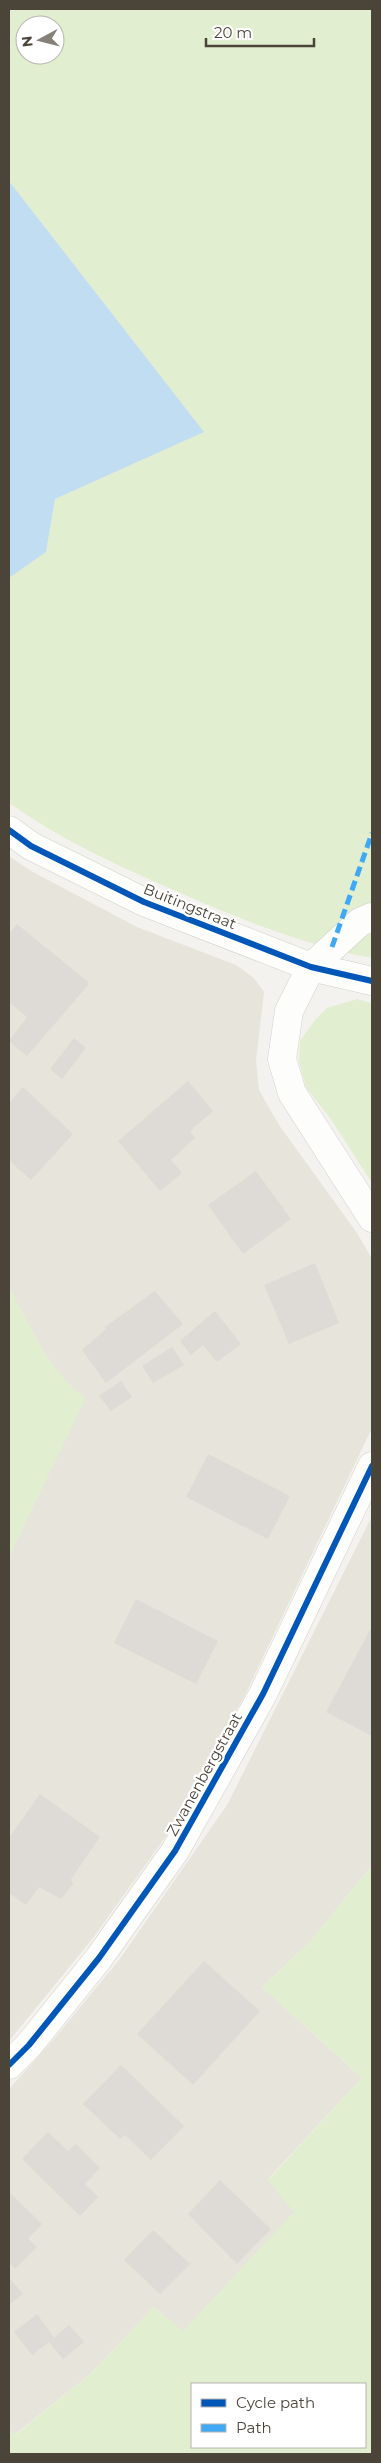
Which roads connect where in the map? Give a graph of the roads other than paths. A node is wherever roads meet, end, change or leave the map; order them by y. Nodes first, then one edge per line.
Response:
1 (9, 830) edge
2 (372, 918) edge
3 (311, 967) junction
4 (372, 981) edge
5 (372, 1218) edge
6 (372, 1466) edge
7 (9, 2065) edge

1 - 3 street, Buitingstraat
2 - 3 street
3 - 4 street, Buitingstraat
3 - 5 street
6 - 7 street, Zwanenbergstraat

